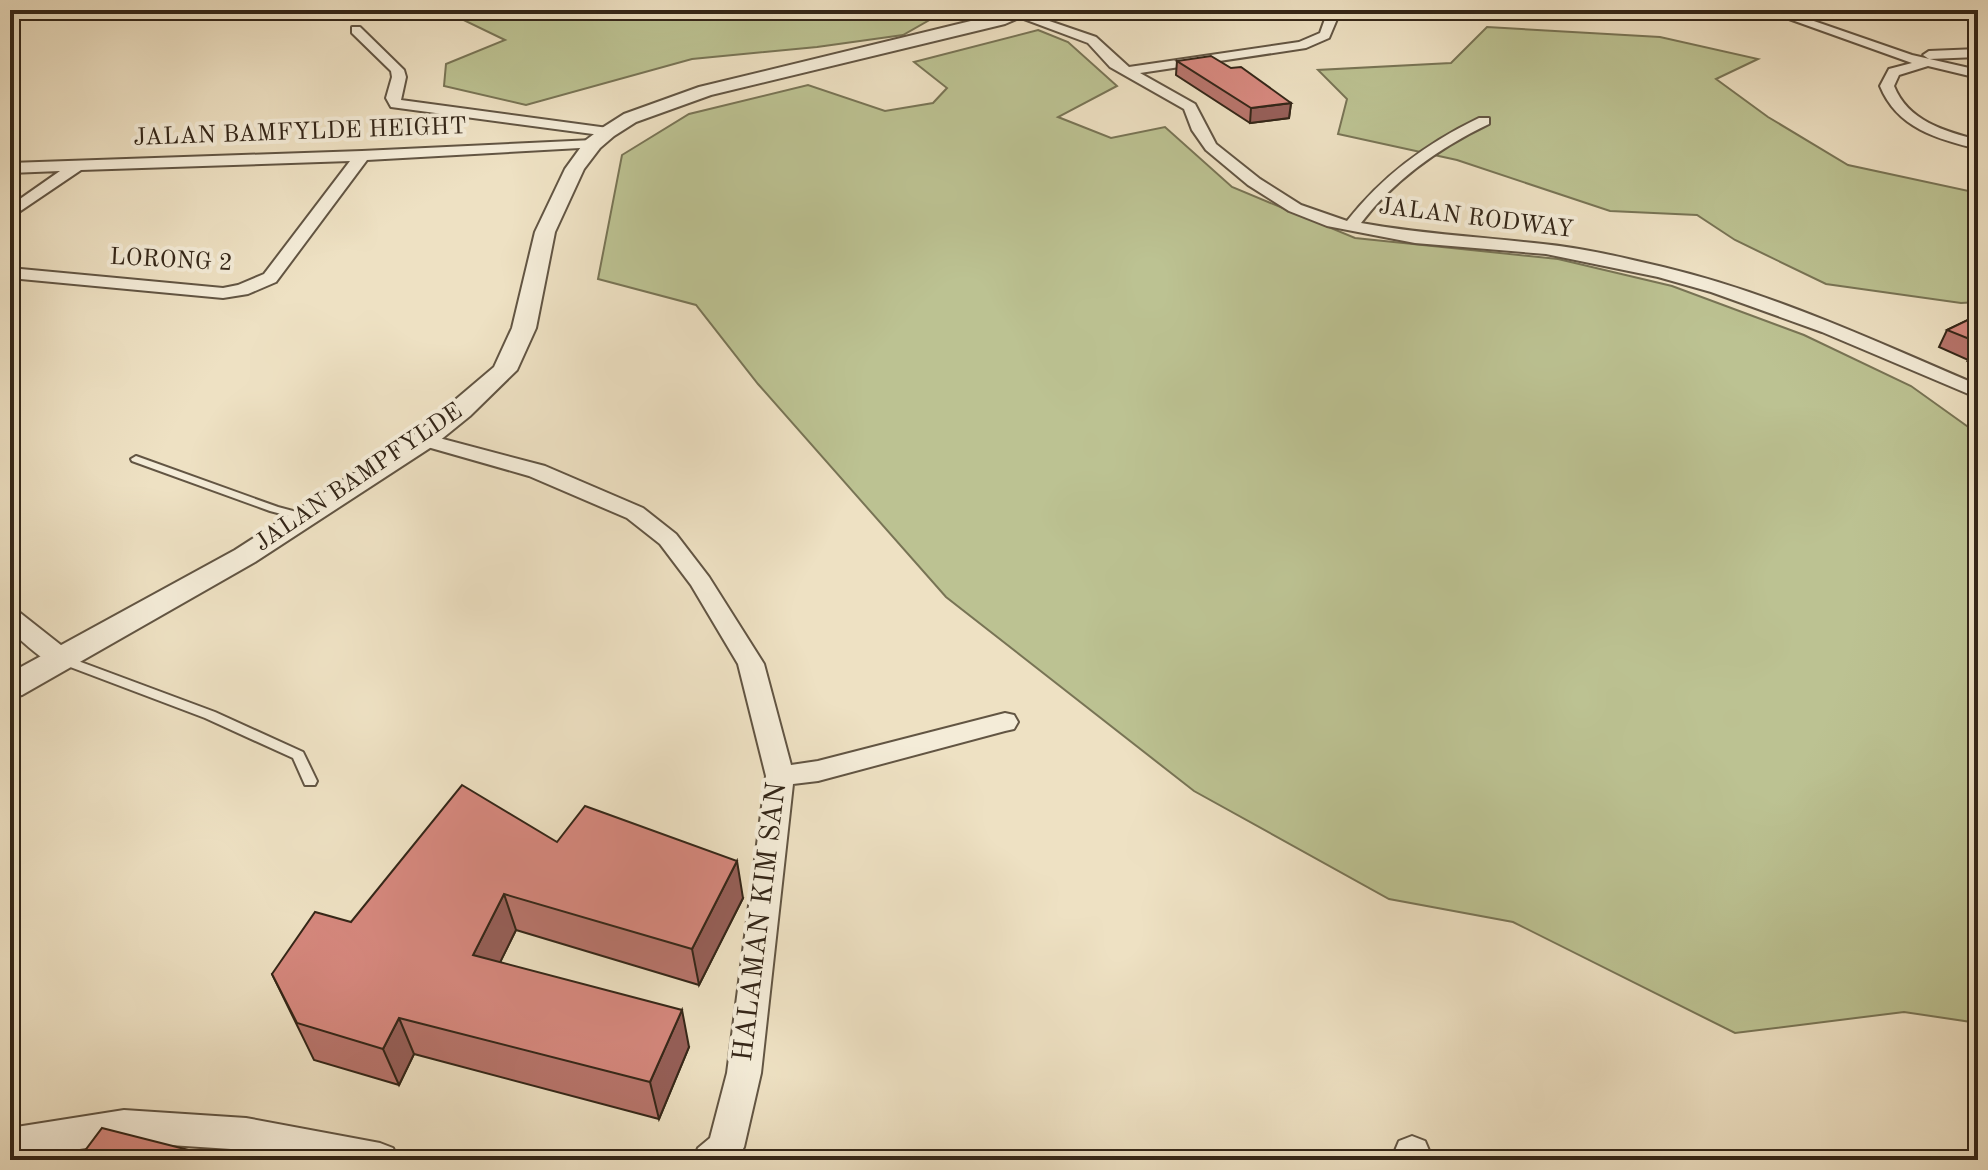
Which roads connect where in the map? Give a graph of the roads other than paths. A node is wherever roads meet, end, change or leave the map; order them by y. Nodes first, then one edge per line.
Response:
1 (1323, 10) edge
2 (1770, 10) edge
3 (1024, 12) edge
4 (356, 30) dead end
5 (1978, 53) edge
6 (1908, 58) junction
7 (1925, 63) junction
8 (1127, 71) junction
9 (1978, 74) edge
10 (1484, 121) dead end
11 (600, 138) junction
12 (1978, 145) edge
13 (362, 156) junction
14 (76, 167) junction
15 (10, 168) edge
16 (10, 213) edge
17 (1350, 227) junction
18 (10, 273) edge
19 (1978, 392) edge
20 (424, 440) junction
21 (136, 459) dead end
22 (304, 517) junction
23 (10, 618) edge
24 (62, 659) junction
25 (10, 687) edge
26 (1005, 722) dead end
27 (780, 776) junction
28 (310, 781) dead end
29 (10, 1144) edge
30 (380, 1160) edge
31 (711, 1160) edge

1 - 8 street
2 - 6 street
3 - 8 street, JALAN RODWAY
3 - 11 street, JALAN BAMPFYLDE
4 - 11 street
5 - 6 street
6 - 7 street
7 - 9 street
7 - 12 street
8 - 17 street, JALAN RODWAY
10 - 17 street
11 - 13 street, JALAN BAMFYLDE HEIGHT
11 - 20 street, JALAN BAMPFYLDE
13 - 14 street, JALAN BAMFYLDE HEIGHT
13 - 18 street, LORONG 2
14 - 15 street, JALAN BAMFYLDE HEIGHT
14 - 16 street
17 - 19 street, JALAN RODWAY
20 - 22 street, JALAN BAMPFYLDE
20 - 27 street, HALAMAN KIM SAN
21 - 22 lane
22 - 24 street, JALAN BAMPFYLDE
23 - 24 street
24 - 25 street, JALAN BAMPFYLDE
24 - 28 lane
26 - 27 street
27 - 31 street, HALAMAN KIM SAN
29 - 30 street

